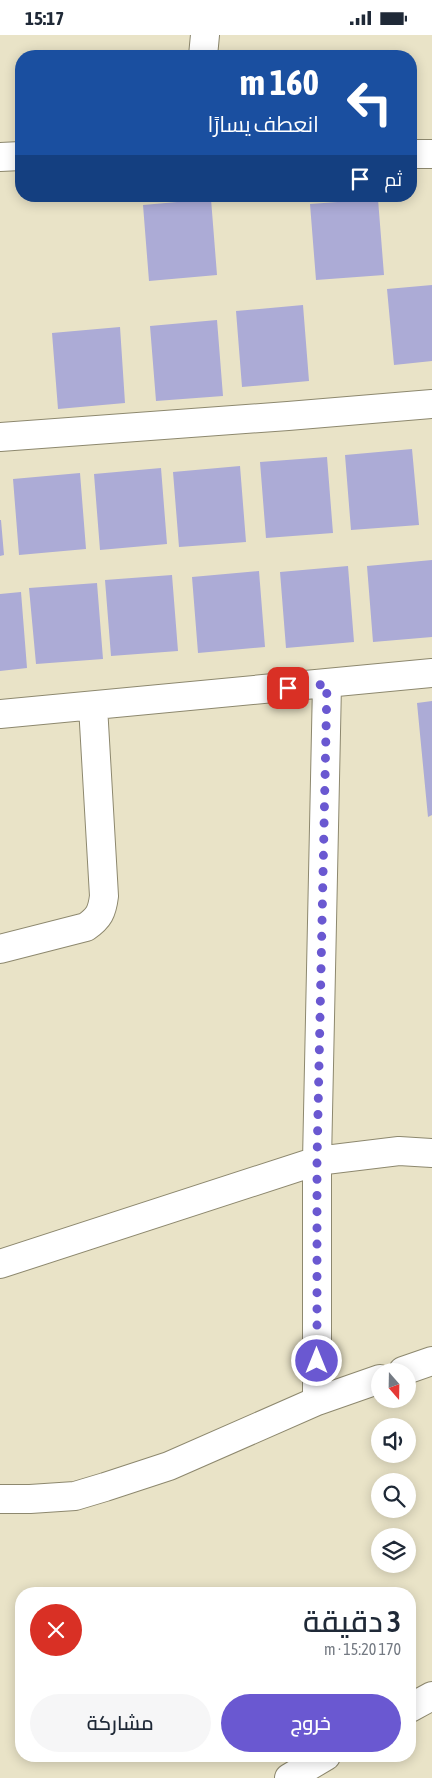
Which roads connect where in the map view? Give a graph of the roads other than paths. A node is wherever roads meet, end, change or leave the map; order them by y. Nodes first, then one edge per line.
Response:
1 (205, 35) edge
2 (204, 50) edge
3 (417, 154) edge
4 (432, 154) edge
5 (15, 156) edge
6 (0, 157) edge
7 (432, 404) edge
8 (0, 437) edge
9 (432, 673) edge
10 (327, 684) junction
11 (93, 706) junction
12 (0, 714) edge
13 (0, 949) edge
14 (432, 1153) edge
15 (317, 1161) junction
16 (0, 1264) edge
17 (432, 1361) edge
18 (416, 1367) edge
19 (371, 1382) edge
20 (317, 1401) junction
21 (0, 1499) edge
22 (432, 1696) edge
23 (416, 1705) edge
24 (316, 1762) edge
25 (289, 1778) edge

1 - 2 street
3 - 4 street
5 - 6 street
7 - 8 street
9 - 10 street
10 - 11 street
10 - 15 street
11 - 12 street
11 - 13 street
14 - 15 street
15 - 16 street
15 - 20 street
17 - 18 street
19 - 20 street
20 - 21 street
22 - 23 street
24 - 25 street

